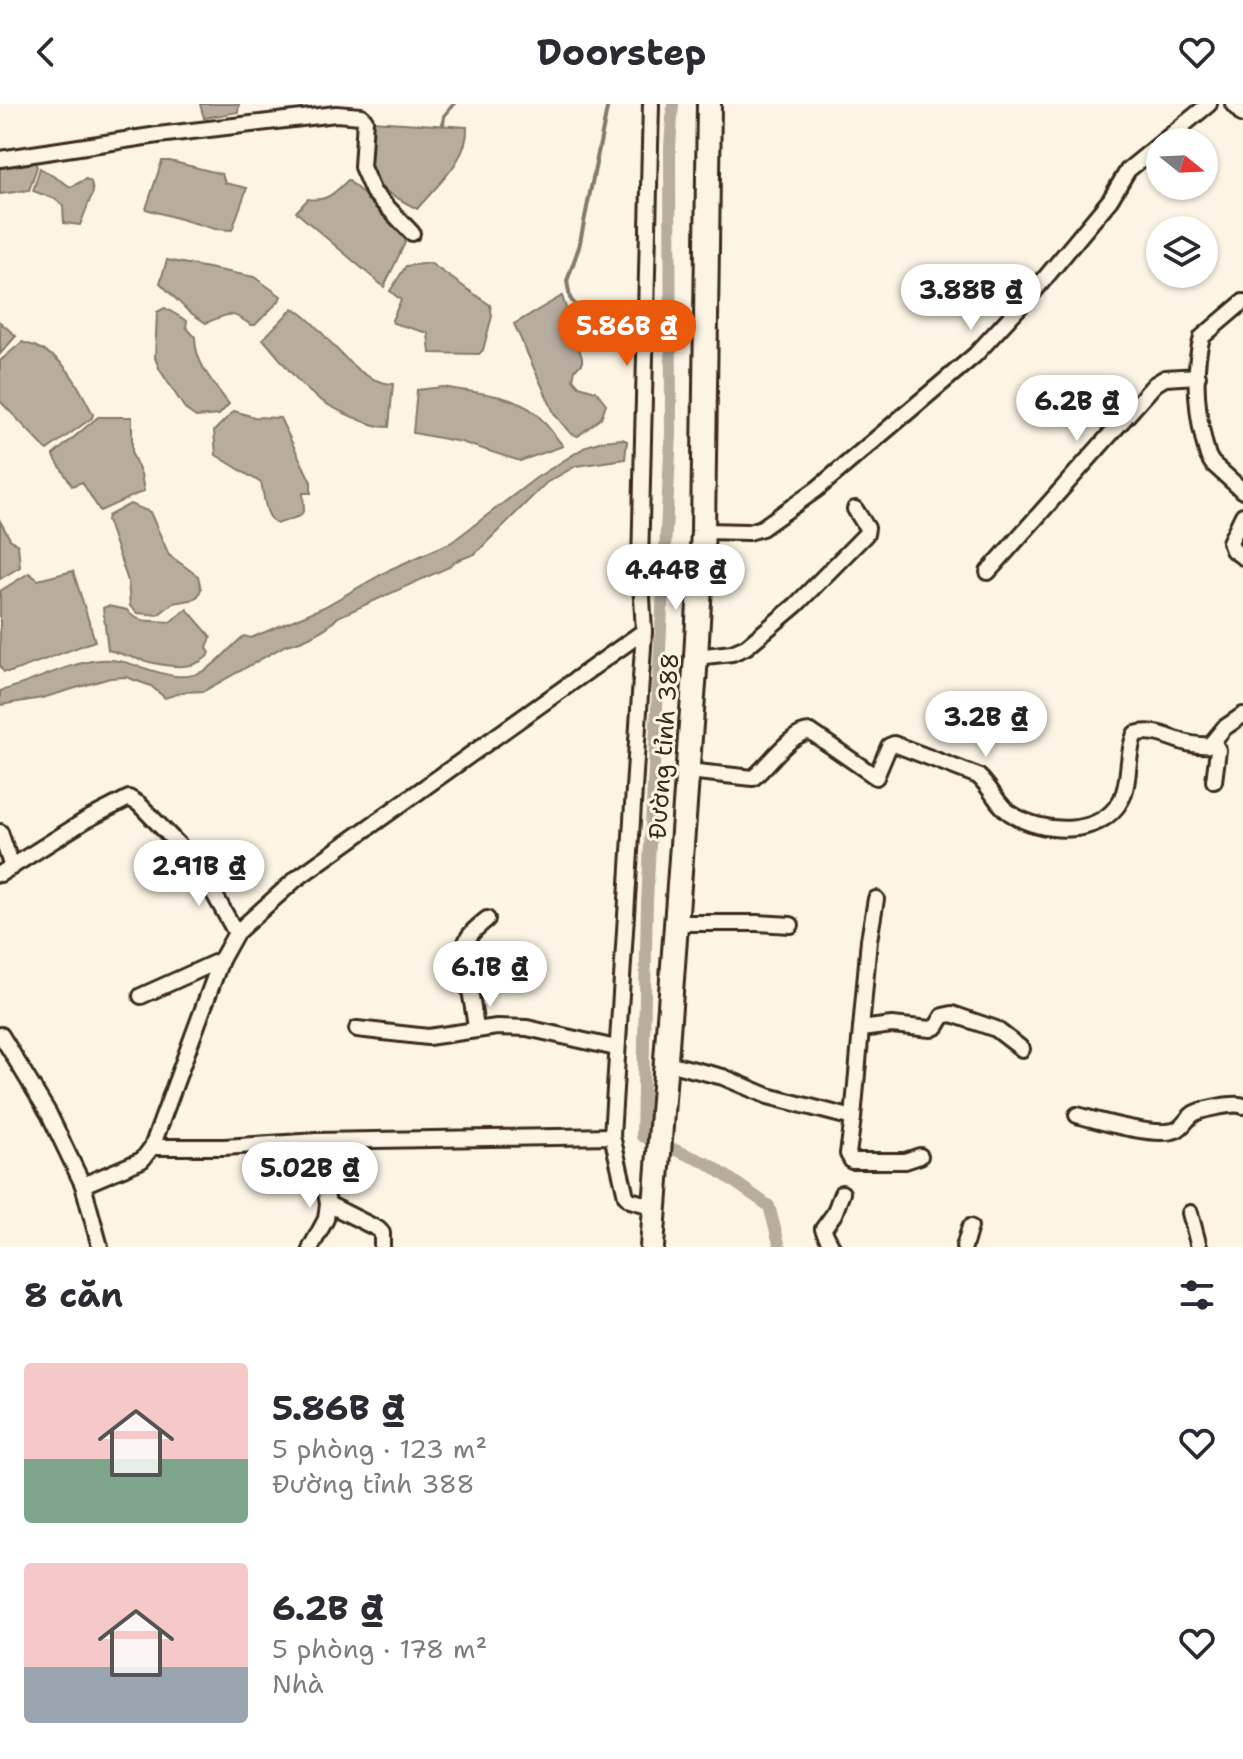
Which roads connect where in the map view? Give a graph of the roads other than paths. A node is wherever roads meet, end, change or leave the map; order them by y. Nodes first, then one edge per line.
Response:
1 (651, 104) edge
2 (709, 104) edge
3 (1209, 104) edge
4 (1233, 104) edge
5 (1243, 115) edge
6 (0, 159) edge
7 (412, 233) dead end
8 (1243, 302) edge
9 (1198, 376) junction
10 (1243, 491) edge
11 (855, 509) dead end
12 (1243, 515) edge
13 (703, 531) junction
14 (1243, 557) edge
15 (988, 572) dead end
16 (644, 631) junction
17 (696, 657) junction
18 (1243, 715) edge
19 (1214, 743) junction
20 (688, 771) junction
21 (1214, 781) dead end
22 (0, 832) edge
23 (6, 870) edge
24 (876, 899) dead end
25 (487, 919) dead end
26 (677, 923) junction
27 (791, 925) dead end
28 (236, 933) junction
29 (221, 960) junction
30 (141, 996) dead end
31 (357, 1029) dead end
32 (861, 1029) junction
33 (476, 1030) junction
34 (0, 1034) edge
35 (616, 1048) junction
36 (1022, 1049) dead end
37 (667, 1063) junction
38 (1243, 1106) edge
39 (1077, 1115) dead end
40 (853, 1118) junction
41 (612, 1136) junction
42 (317, 1141) junction
43 (152, 1147) junction
44 (920, 1156) dead end
45 (83, 1185) junction
46 (842, 1193) dead end
47 (328, 1204) junction
48 (655, 1207) junction
49 (1190, 1213) dead end
50 (970, 1227) dead end
51 (100, 1247) edge
52 (311, 1247) edge
53 (382, 1247) edge
54 (652, 1247) edge
55 (832, 1247) edge
56 (964, 1247) edge
57 (1199, 1247) edge

1 - 16 street
2 - 13 main road, Đường tỉnh 388
3 - 13 street
4 - 5 street
6 - 7 street
8 - 9 street
9 - 10 street
9 - 15 street
11 - 17 street
12 - 14 street
13 - 17 main road, Đường tỉnh 388
16 - 28 street
16 - 35 street
17 - 20 main road, Đường tỉnh 388
18 - 19 street
19 - 20 street
19 - 21 street
20 - 26 main road, Đường tỉnh 388
22 - 23 street
23 - 28 street
24 - 32 street
25 - 33 street
26 - 27 street
26 - 37 main road, Đường tỉnh 388
28 - 29 street
29 - 30 street
29 - 43 street
31 - 33 street
32 - 36 street
32 - 40 street
33 - 35 street
34 - 45 street
35 - 41 street
37 - 40 street
37 - 48 main road, Đường tỉnh 388
38 - 39 street
40 - 44 street
41 - 42 street
41 - 48 street
42 - 43 street
42 - 47 street
43 - 45 street
45 - 51 street
46 - 55 street
47 - 52 street
47 - 53 street
48 - 54 main road, Đường tỉnh 388
49 - 57 street
50 - 56 street

